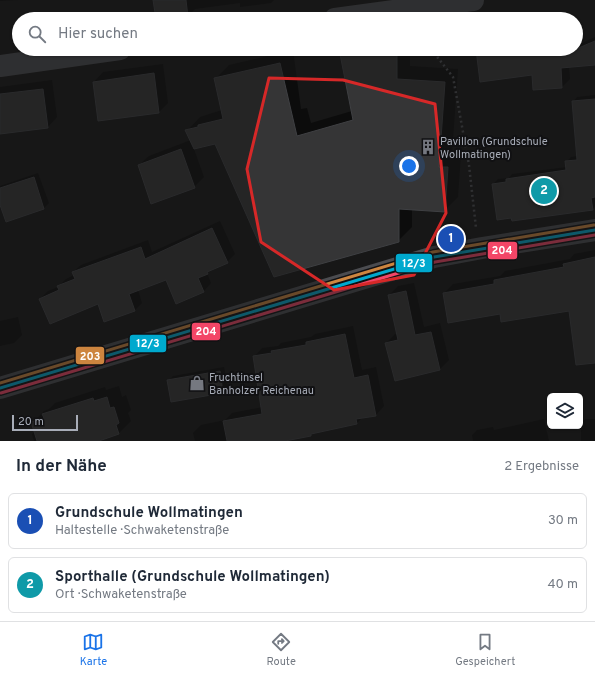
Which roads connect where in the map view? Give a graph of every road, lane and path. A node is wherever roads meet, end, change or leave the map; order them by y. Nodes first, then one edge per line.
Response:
1 (473, 0) edge
2 (418, 4) edge
3 (374, 12) edge
4 (71, 56) edge
5 (436, 56) edge
6 (0, 66) edge
7 (595, 230) edge
8 (482, 248) junction
9 (0, 388) edge

1 - 2 street
2 - 3 street
4 - 6 street
5 - 8 path
7 - 8 street
8 - 9 street

